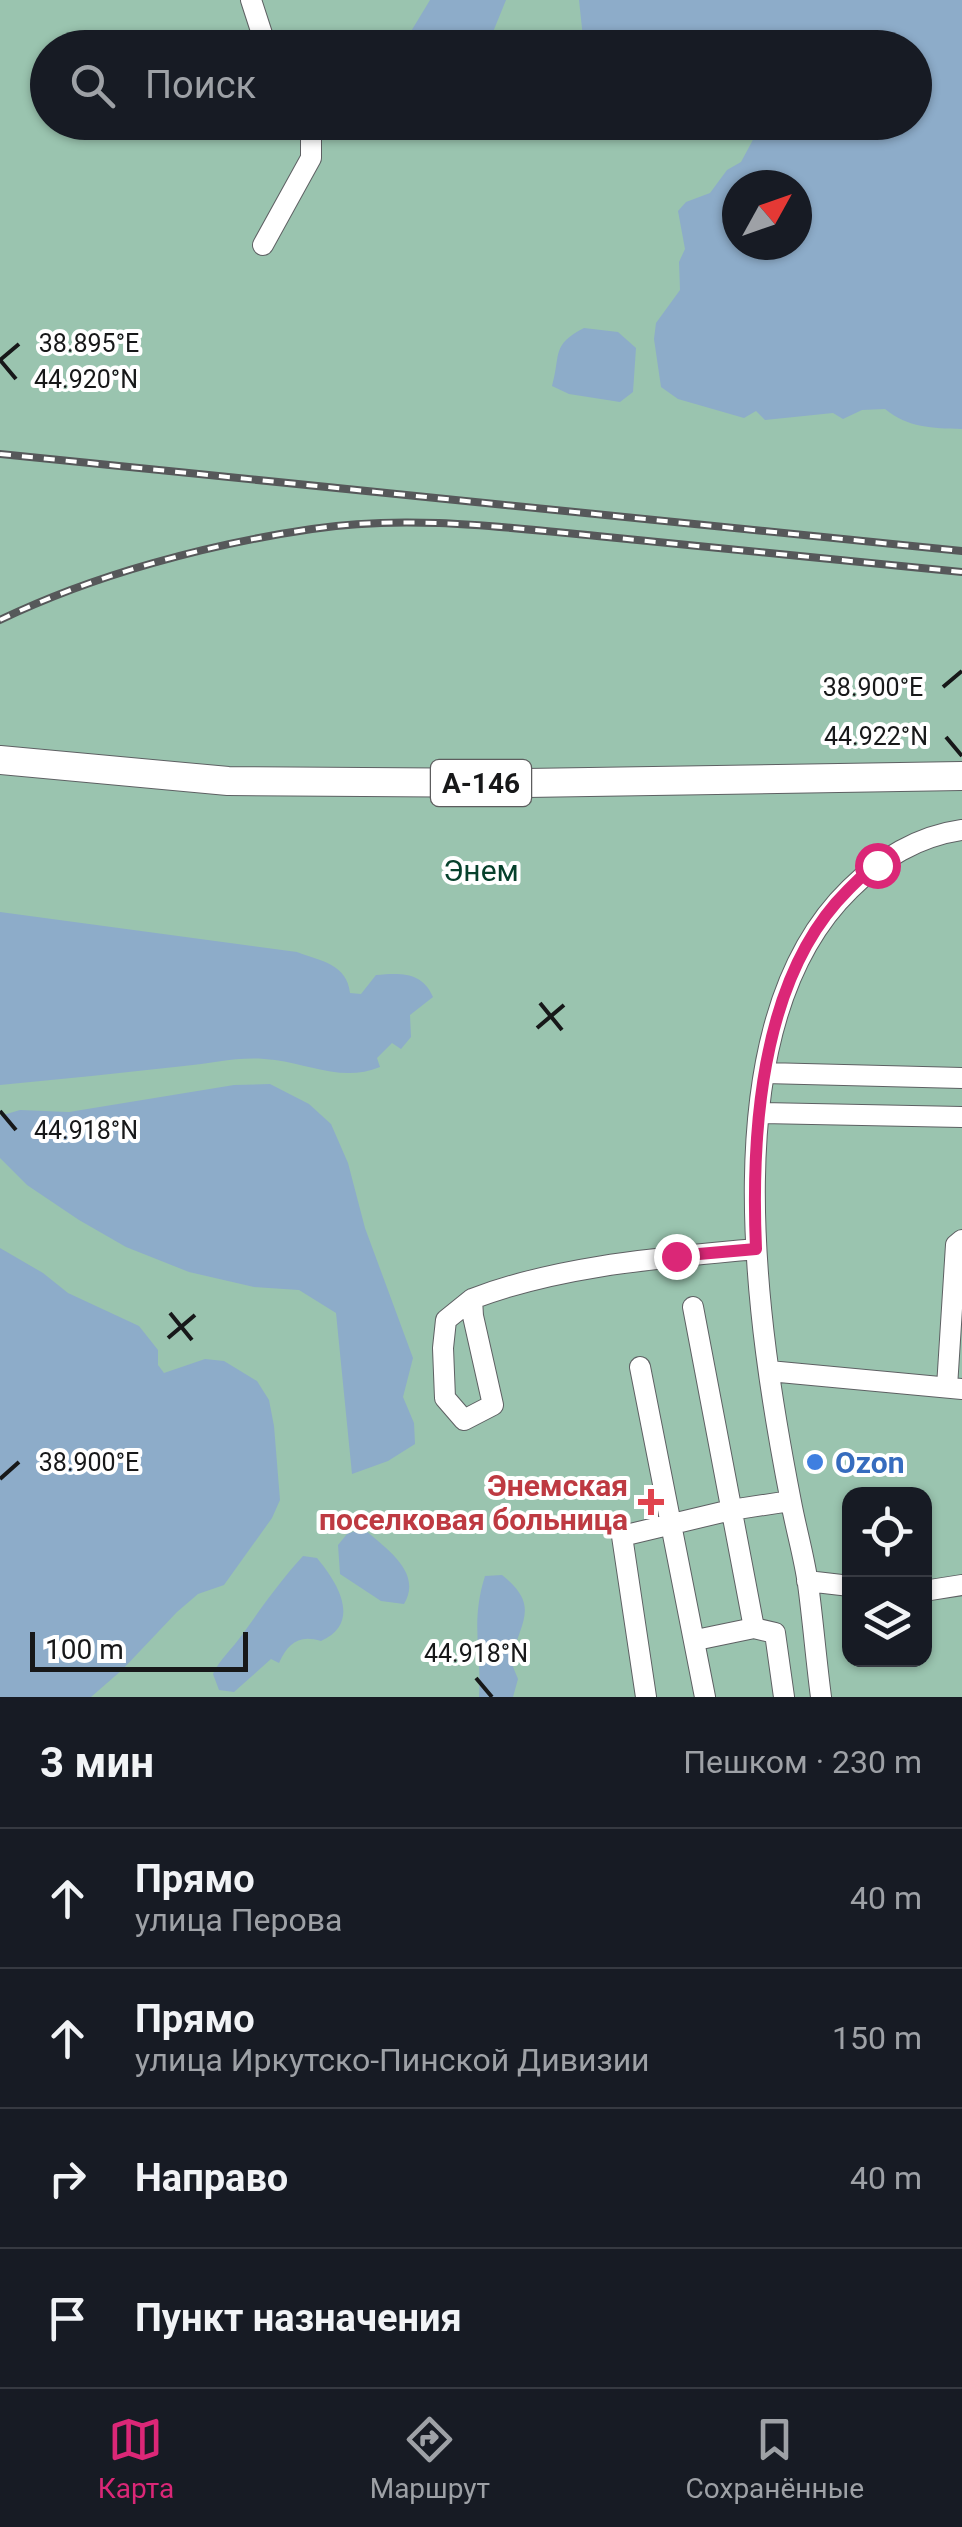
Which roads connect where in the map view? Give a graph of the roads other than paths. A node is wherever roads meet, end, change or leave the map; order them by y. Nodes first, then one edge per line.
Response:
1 (250, 0) edge
2 (260, 30) edge
3 (312, 140) edge
4 (263, 245) dead end
5 (0, 760) edge
6 (962, 776) edge
7 (962, 830) edge
8 (765, 1073) junction
9 (962, 1078) edge
10 (759, 1113) junction
11 (962, 1117) edge
12 (962, 1240) edge
13 (756, 1249) junction
14 (472, 1299) junction
15 (693, 1308) dead end
16 (640, 1367) dead end
17 (769, 1370) junction
18 (955, 1388) edge
19 (790, 1501) junction
20 (731, 1510) junction
21 (672, 1524) junction
22 (807, 1581) junction
23 (842, 1585) edge
24 (962, 1585) edge
25 (932, 1590) edge
26 (754, 1628) junction
27 (696, 1640) junction
28 (646, 1697) edge
29 (705, 1697) edge
30 (784, 1697) edge
31 (820, 1697) edge

1 - 2 street
3 - 4 street
5 - 6 highway, А-146
7 - 8 street
8 - 9 street
8 - 10 street
10 - 11 street
10 - 13 street
12 - 18 street
13 - 14 street
13 - 17 street
14 - 14 street
15 - 20 street
16 - 21 street
17 - 18 street
17 - 19 street
19 - 20 street
19 - 22 street
20 - 21 street
20 - 26 street
21 - 27 street
21 - 28 street
22 - 23 street
22 - 31 street
24 - 25 street
26 - 27 street
26 - 30 street
27 - 29 street

